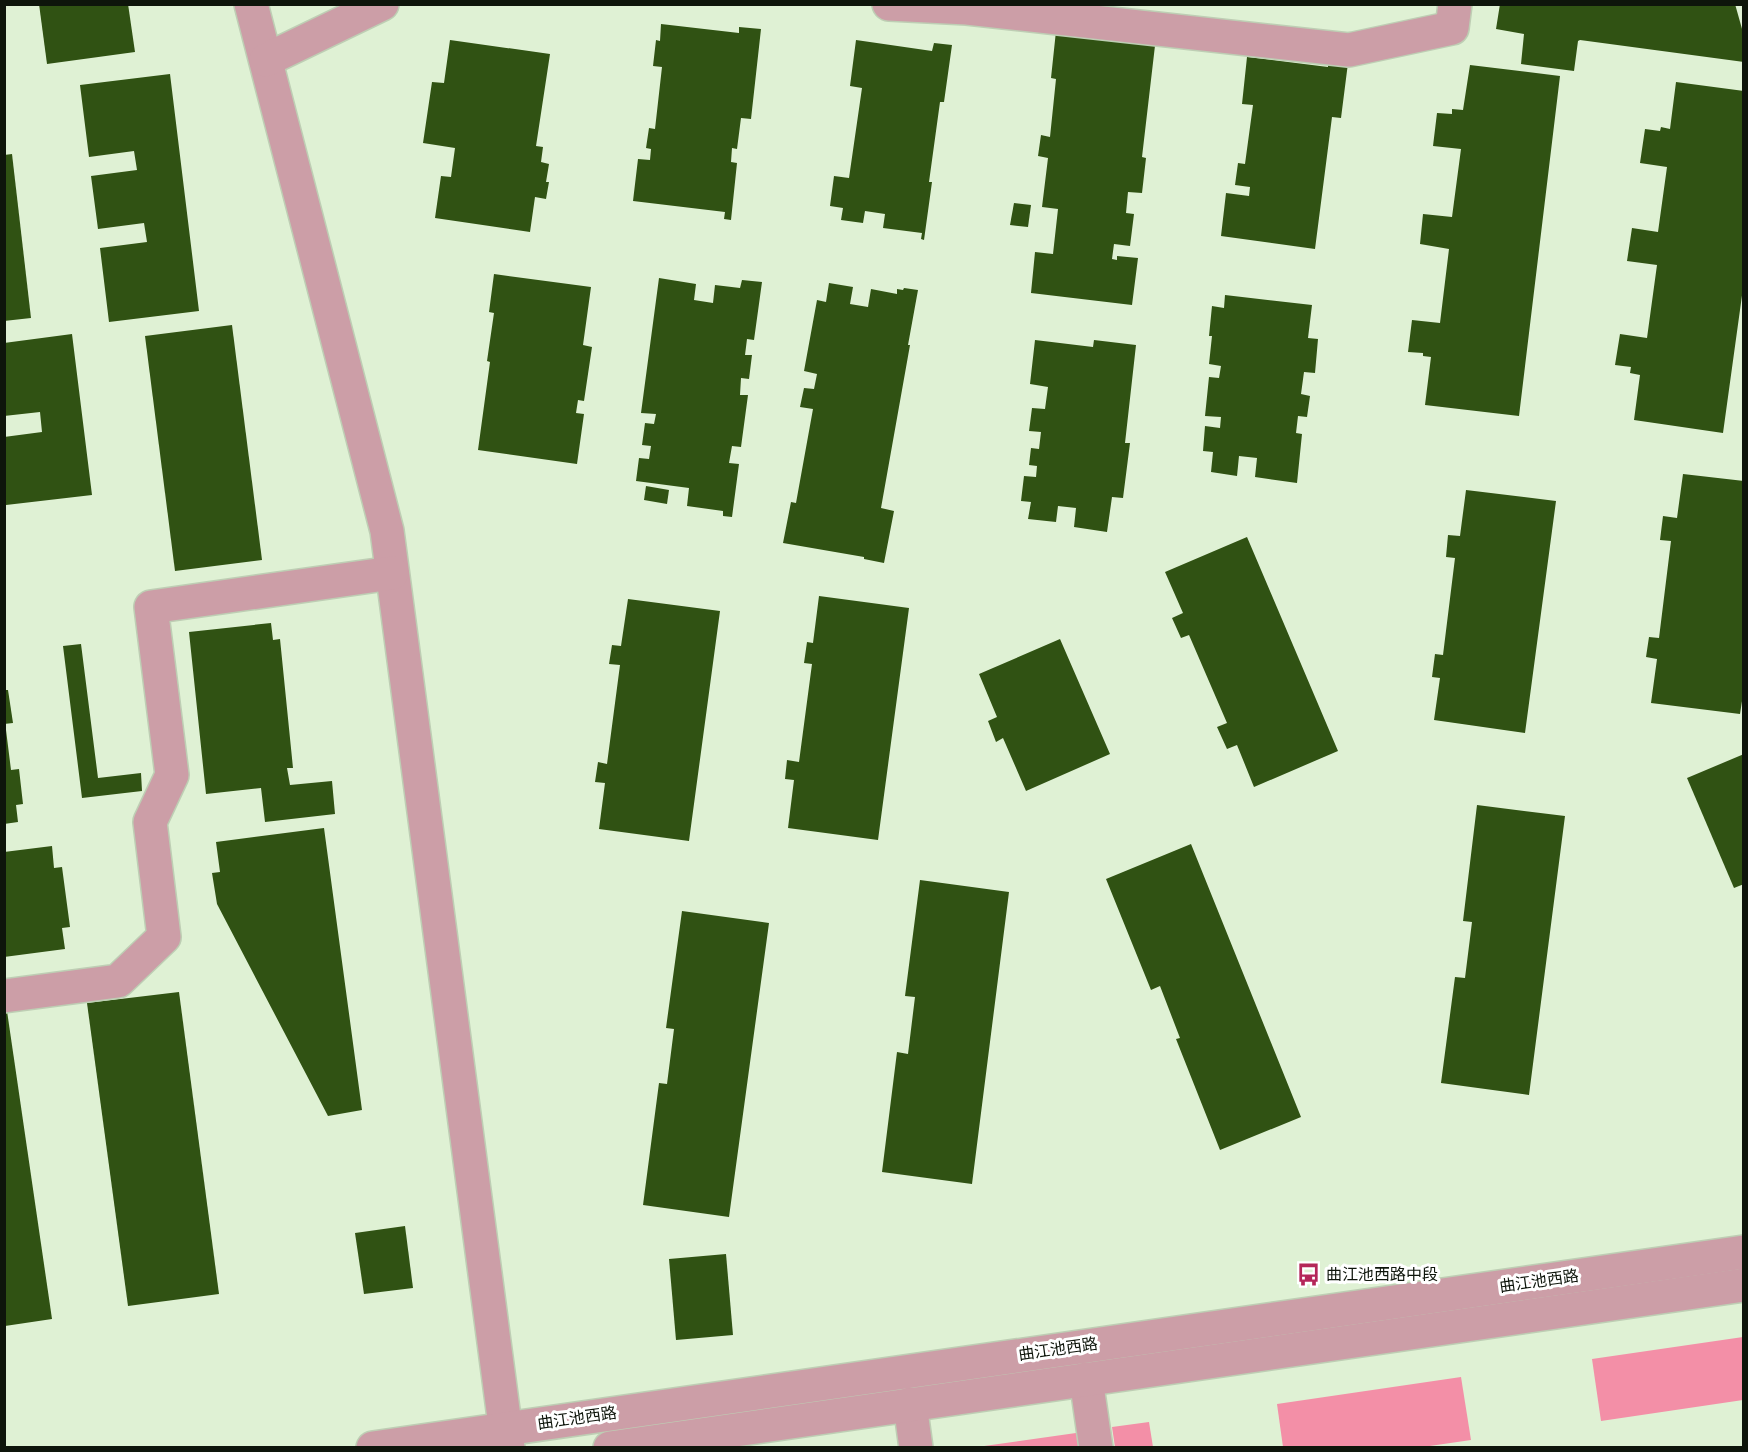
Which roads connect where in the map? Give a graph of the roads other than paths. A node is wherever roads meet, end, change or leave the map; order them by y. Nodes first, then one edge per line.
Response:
1 (251, 4) edge
2 (382, 4) edge
3 (889, 4) edge
4 (1455, 4) edge
5 (266, 60) junction
6 (392, 573) junction
7 (4, 996) edge
8 (1743, 1252) edge
9 (1743, 1285) edge
10 (1086, 1379) junction
11 (910, 1404) junction
12 (507, 1438) edge
13 (373, 1448) edge
14 (610, 1448) edge
15 (916, 1448) edge
16 (1096, 1448) edge

1 - 5 street
2 - 5 street
3 - 4 street
5 - 6 street
6 - 7 street
6 - 12 street
8 - 12 street, 曲江池西路
9 - 10 street, 曲江池西路
10 - 11 street, 曲江池西路
10 - 16 street
11 - 14 street, 曲江池西路
11 - 15 street
12 - 13 street, 曲江池西路

